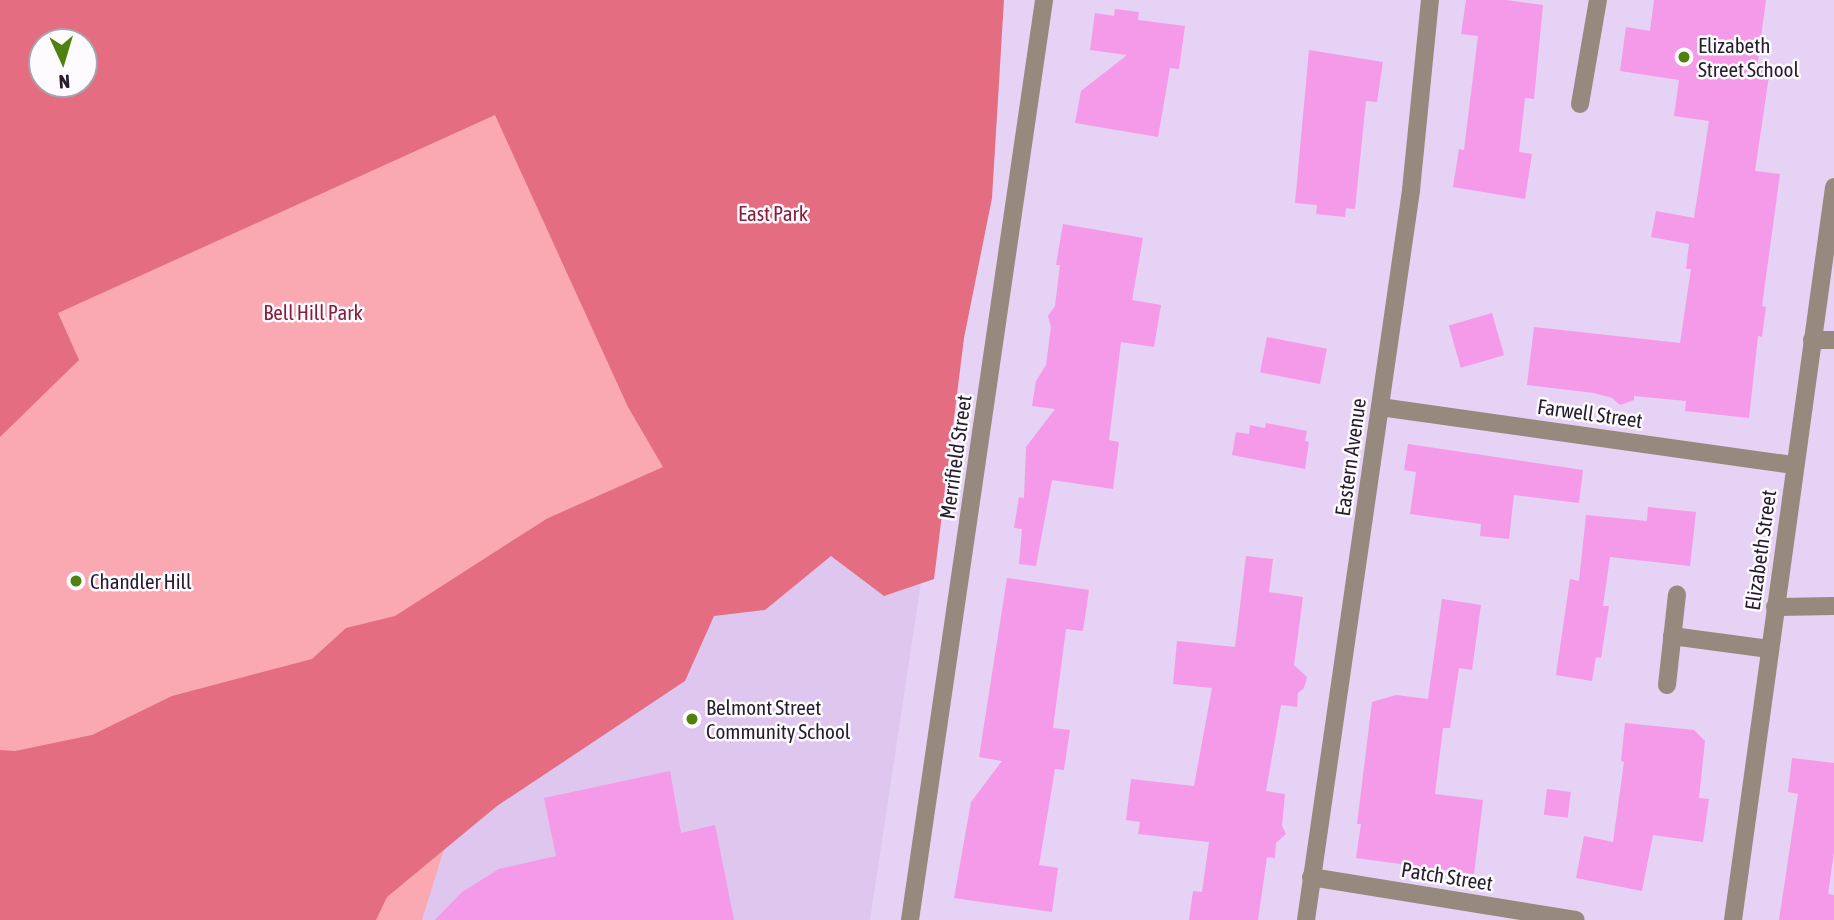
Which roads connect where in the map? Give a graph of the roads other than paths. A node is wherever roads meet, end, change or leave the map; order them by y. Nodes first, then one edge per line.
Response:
1 (1044, 0) edge
2 (1430, 0) edge
3 (1598, 0) edge
4 (1580, 104) dead end
5 (1834, 187) edge
6 (1812, 340) junction
7 (1834, 340) edge
8 (1380, 407) junction
9 (1794, 465) junction
10 (1677, 595) dead end
11 (1834, 606) edge
12 (1775, 607) junction
13 (1672, 636) junction
14 (1769, 649) junction
15 (1667, 685) dead end
16 (1311, 877) junction
17 (910, 920) edge
18 (1306, 920) edge
19 (1576, 920) edge
20 (1733, 920) edge

1 - 17 street, Merrifield Street
2 - 8 street, Eastern Avenue
3 - 4 street
5 - 6 street, Elizabeth Street
6 - 7 street
6 - 9 street, Elizabeth Street
8 - 9 street, Farwell Street
8 - 16 street, Eastern Avenue
9 - 12 street, Elizabeth Street
10 - 13 street
11 - 12 street
12 - 14 street, Elizabeth Street
13 - 14 street
13 - 15 street
14 - 20 street, Elizabeth Street
16 - 18 street, Eastern Avenue
16 - 19 street, Patch Street

